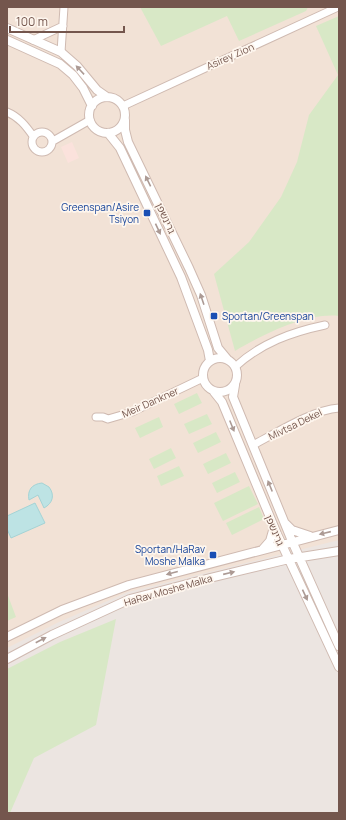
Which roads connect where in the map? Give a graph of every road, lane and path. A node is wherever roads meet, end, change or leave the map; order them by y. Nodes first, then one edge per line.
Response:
1 (64, 7) edge
2 (338, 7) edge
3 (325, 10) edge
4 (63, 26) junction
5 (7, 28) edge
6 (7, 40) edge
7 (33, 40) junction
8 (61, 52) junction
9 (107, 97) junction
10 (92, 106) junction
11 (123, 106) junction
12 (7, 112) edge
13 (90, 120) junction
14 (125, 120) junction
15 (108, 133) junction
16 (33, 136) junction
17 (52, 141) junction
18 (325, 324) dead end
19 (228, 360) junction
20 (210, 361) junction
21 (236, 367) junction
22 (203, 378) junction
23 (235, 385) junction
24 (214, 392) junction
25 (339, 408) edge
26 (96, 417) dead end
27 (253, 445) junction
28 (284, 522) junction
29 (274, 527) junction
30 (339, 530) edge
31 (311, 537) junction
32 (292, 541) junction
33 (282, 544) junction
34 (263, 549) junction
35 (339, 551) edge
36 (316, 555) junction
37 (298, 558) junction
38 (289, 559) junction
39 (271, 563) junction
40 (304, 570) junction
41 (297, 576) junction
42 (7, 637) edge
43 (339, 646) edge
44 (7, 659) edge
45 (339, 667) edge

1 - 4 street
2 - 3 street, Asirey Zion
3 - 11 street, Asirey Zion
4 - 7 street
4 - 8 street
5 - 7 street
6 - 10 street
7 - 8 street
9 -> 8 street
9 - 10 street
9 - 11 street
10 - 13 street
11 - 14 street
12 - 16 street
13 - 15 street
13 - 17 street
14 - 15 street
19 -> 14 street, גרינשפן
15 -> 20 street, גרינשפן
16 - 17 street
16 - 17 street
18 - 21 street
19 - 20 street
19 - 21 street
20 - 22 street
21 - 23 street
22 - 24 street
22 - 26 street, Meir Dankner
23 - 24 street
23 - 27 street, גרינשפן
24 -> 29 street, גרינשפן
25 - 27 street, Mivtsa Dekel
28 -> 27 street, גרינשפן
28 - 31 street
28 - 32 street, גרינשפן
29 - 33 street, גרינשפן
29 - 34 street
30 -> 31 street, HaRav Moshe Malka
31 - 32 street, HaRav Moshe Malka
32 - 33 street, HaRav Moshe Malka
32 - 37 street, גרינשפן
33 - 34 street, HaRav Moshe Malka
33 - 38 street, גרינשפן
34 -> 42 street, HaRav Moshe Malka
35 - 36 street, HaRav Moshe Malka
36 - 37 street, HaRav Moshe Malka
36 - 40 street
37 - 38 street, HaRav Moshe Malka
37 - 40 street
38 - 39 street, HaRav Moshe Malka
38 - 41 street, גרינשפן
39 - 41 street
44 -> 39 street, HaRav Moshe Malka
40 - 43 street
41 -> 45 street, גרינשפן

